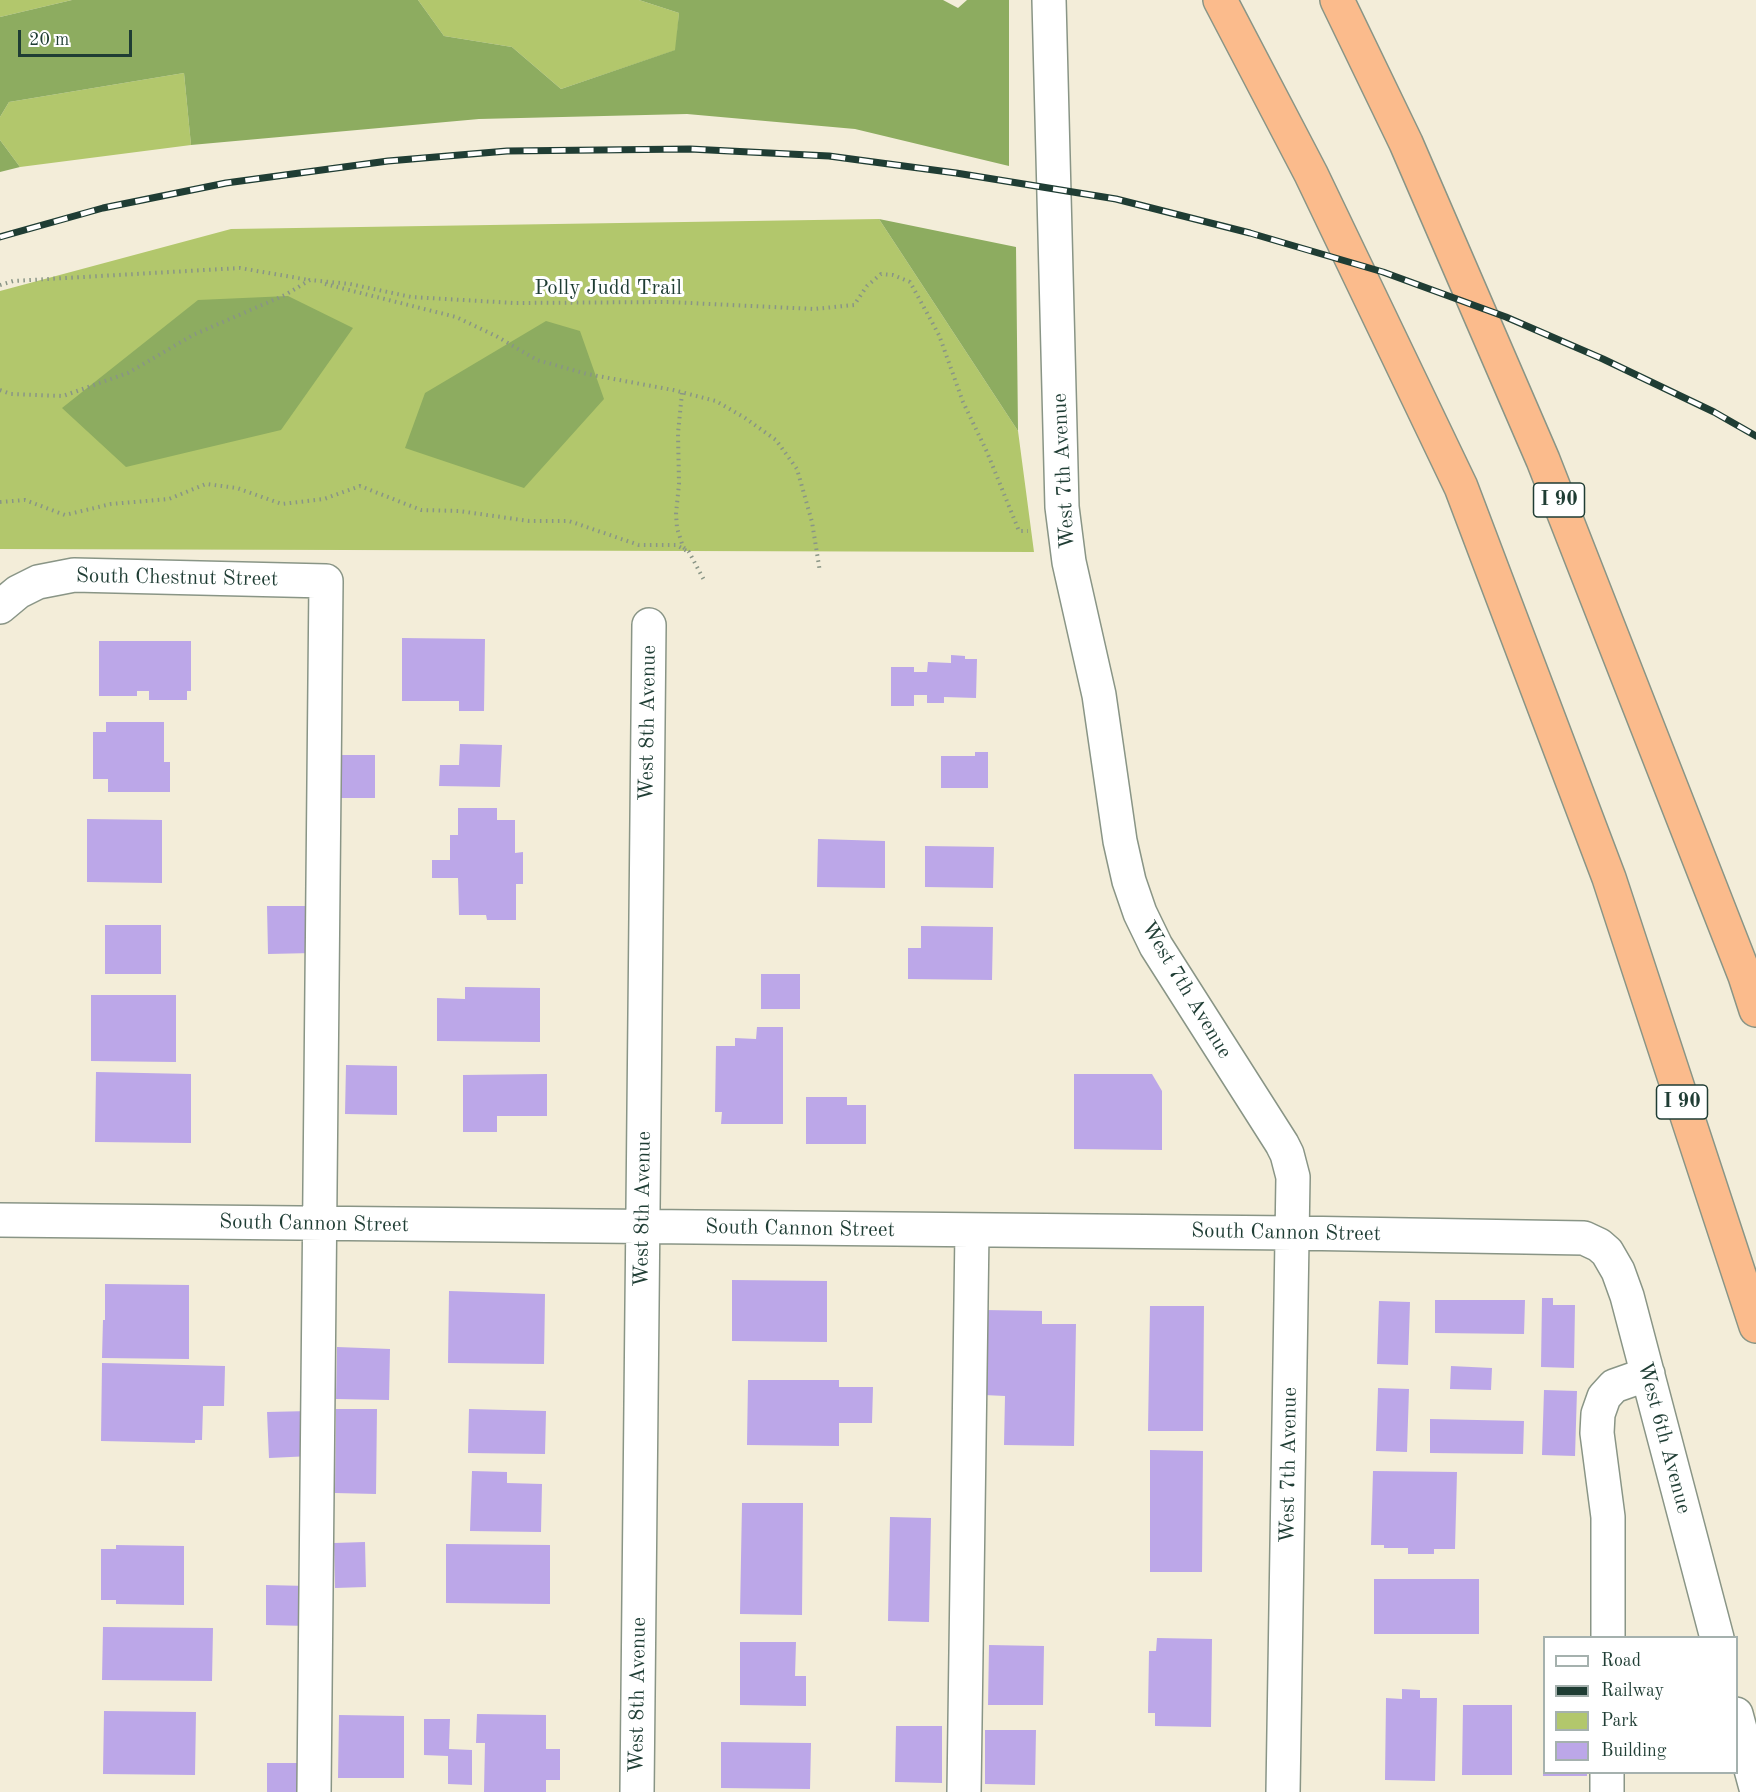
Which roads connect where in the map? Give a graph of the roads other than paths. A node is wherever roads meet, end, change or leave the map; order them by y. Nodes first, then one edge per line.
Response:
1 (1049, 0) edge
2 (1220, 0) edge
3 (1337, 0) edge
4 (0, 607) edge
5 (649, 625) dead end
6 (1756, 1010) edge
7 (0, 1220) edge
8 (320, 1224) junction
9 (643, 1226) junction
10 (972, 1231) junction
11 (1293, 1233) junction
12 (1599, 1245) joint
13 (1756, 1326) edge
14 (1648, 1374) junction
15 (1608, 1636) edge
16 (1716, 1636) edge
17 (1738, 1718) edge
18 (1607, 1774) edge
19 (1756, 1788) edge
20 (314, 1792) edge
21 (637, 1792) edge
22 (964, 1792) edge
23 (1283, 1792) edge
24 (1607, 1792) edge

1 - 11 street, West 7th Avenue
2 - 13 highway, I 90
3 - 6 highway, I 90
4 - 8 street, South Chestnut Street
5 - 9 street, West 8th Avenue
7 - 8 street, South Cannon Street
8 - 9 street, South Cannon Street
8 - 20 street
9 - 10 street, South Cannon Street
9 - 21 street, West 8th Avenue
10 - 11 street, South Cannon Street
10 - 22 street
11 - 12 street, South Cannon Street
11 - 23 street, West 7th Avenue
12 - 14 street, West 6th Avenue
14 - 15 street
14 - 16 street, West 6th Avenue
17 - 19 street
18 - 24 street

